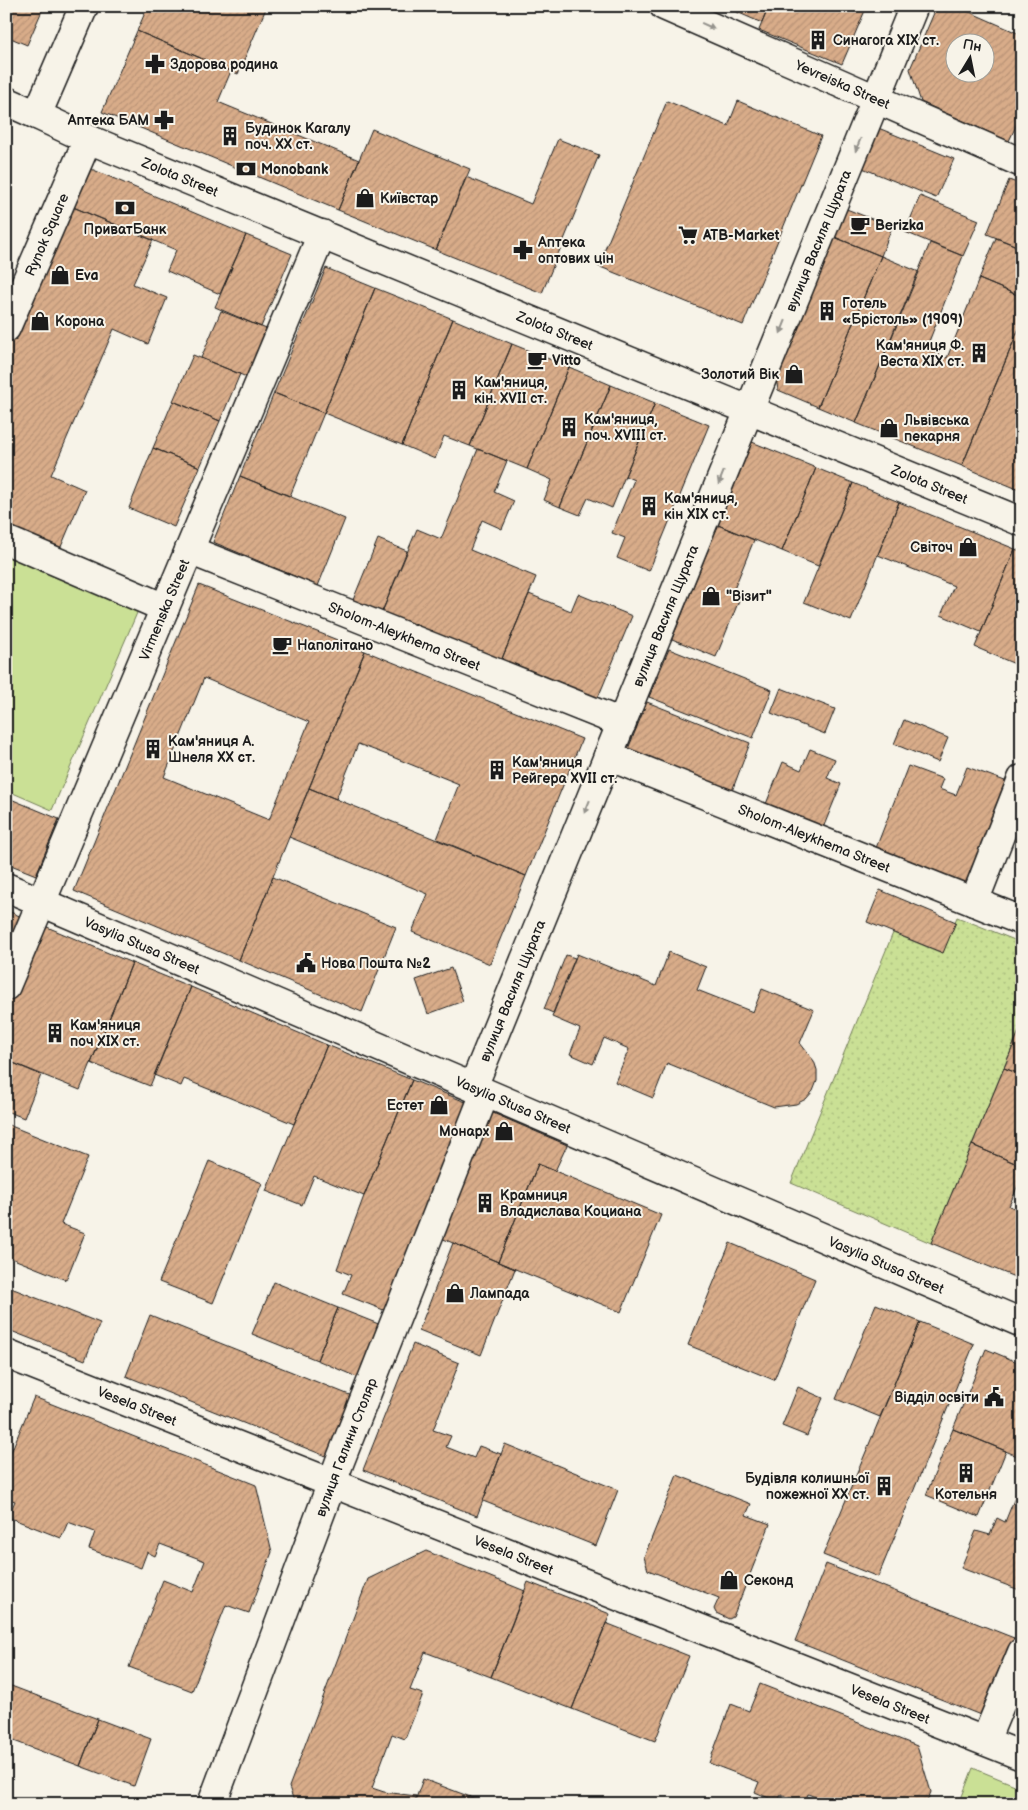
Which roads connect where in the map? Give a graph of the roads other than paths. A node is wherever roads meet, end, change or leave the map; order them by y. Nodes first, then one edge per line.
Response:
1 (84, 6) edge
2 (664, 6) edge
3 (914, 6) edge
4 (876, 99) junction
5 (6, 101) edge
6 (37, 115) junction
7 (88, 139) junction
8 (1022, 164) edge
9 (322, 234) junction
10 (6, 328) edge
11 (749, 410) junction
12 (1022, 522) edge
13 (6, 540) edge
14 (189, 550) junction
15 (165, 608) junction
16 (622, 723) junction
17 (608, 756) junction
18 (1022, 779) edge
19 (6, 887) edge
20 (41, 902) junction
21 (974, 902) junction
22 (1022, 922) edge
23 (6, 986) edge
24 (479, 1090) junction
25 (1022, 1323) edge
26 (6, 1354) edge
27 (333, 1483) junction
28 (1022, 1652) edge
29 (985, 1741) junction
30 (1022, 1756) edge
31 (212, 1804) edge

1 - 6 street
2 -> 4 street, Yevreiska Street
3 - 4 street, вулиця Василя Щурата
4 - 8 street, Yevreiska Street
4 -> 11 street, вулиця Василя Щурата
5 - 6 street
6 - 7 street, Zolota Street
7 - 9 street, Zolota Street
7 - 10 street, Rynok Square
9 - 11 street, Zolota Street
9 - 14 street, Virmenska Street
11 - 12 street, Zolota Street
11 -> 16 street, вулиця Василя Щурата
13 - 15 street
14 - 15 street, Virmenska Street
14 - 16 street, Sholom-Aleykhema Street
15 - 20 street, Virmenska Street
16 - 17 street, вулиця Василя Щурата
17 - 21 street, Sholom-Aleykhema Street
17 -> 24 street, вулиця Василя Щурата
18 - 21 street
19 - 20 street, Vasylia Stusa Street
20 - 23 street, Virmenska Street
20 - 24 street, Vasylia Stusa Street
21 - 22 street, Sholom-Aleykhema Street
24 - 25 street, Vasylia Stusa Street
24 - 27 street, вулиця Галини Столяр
26 - 27 street, Vesela Street
27 - 29 street, Vesela Street
27 - 31 street, вулиця Галини Столяр
28 - 29 street
29 - 30 street, Vesela Street

